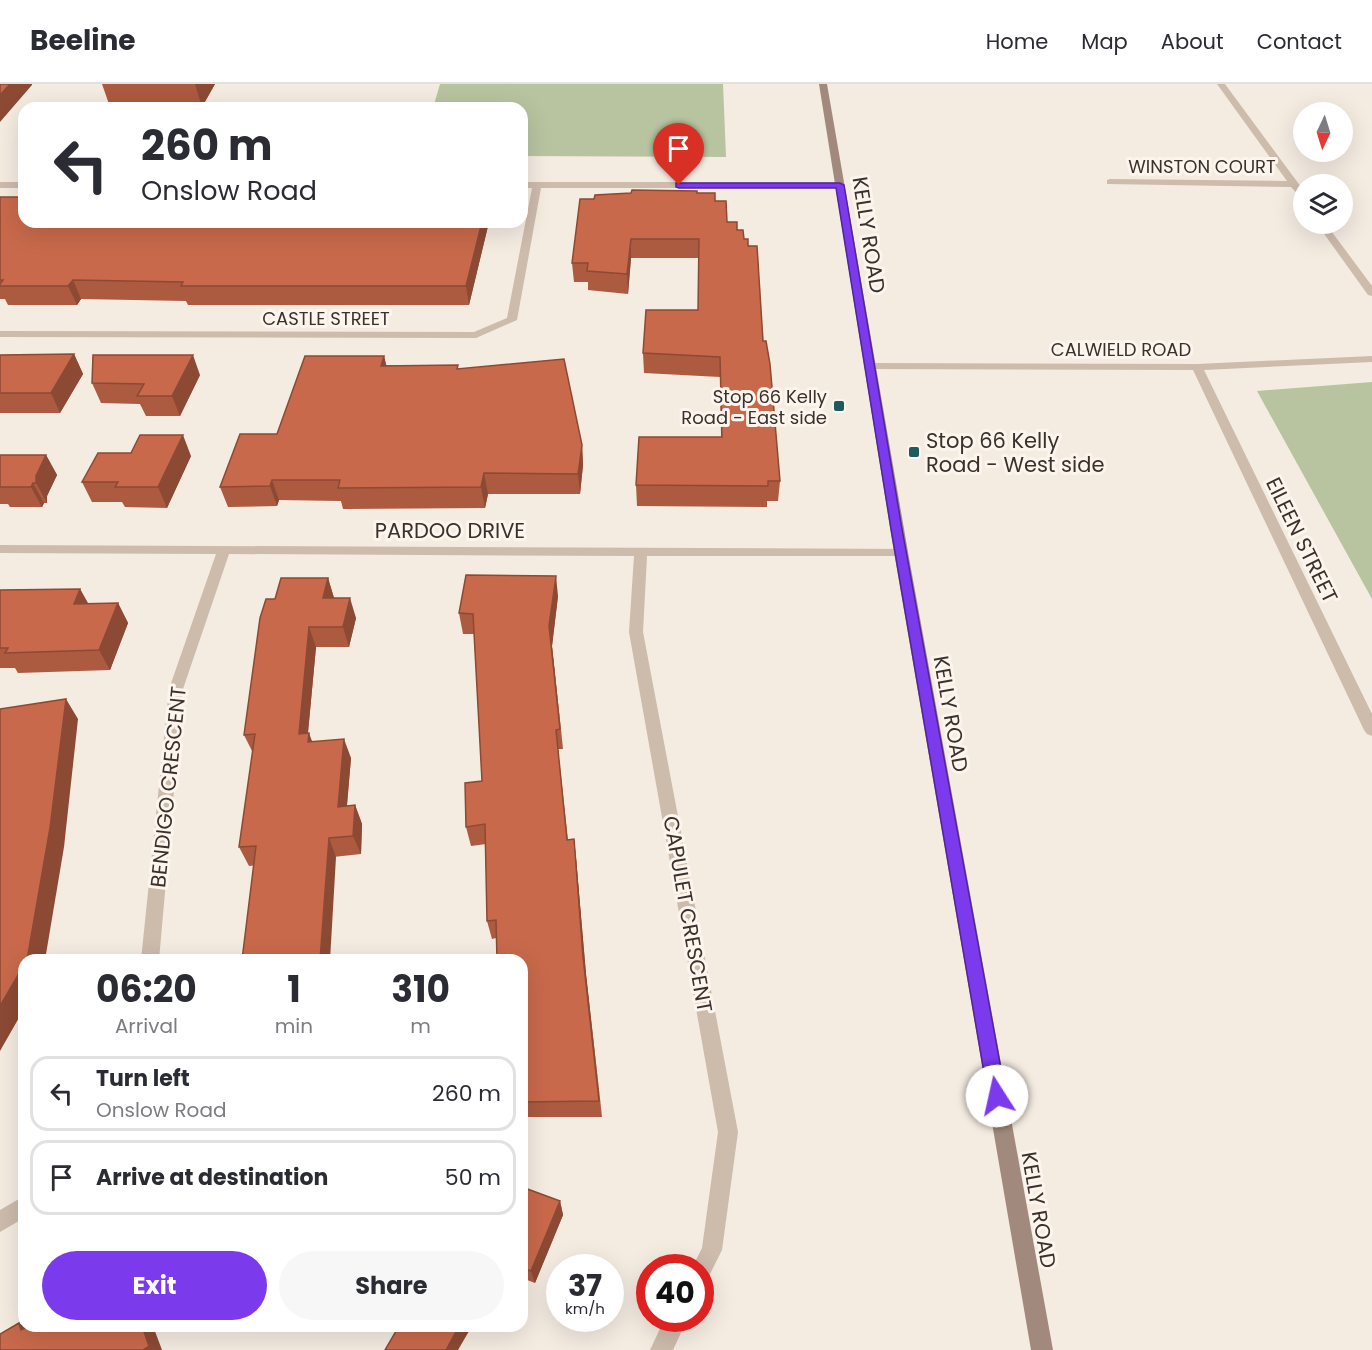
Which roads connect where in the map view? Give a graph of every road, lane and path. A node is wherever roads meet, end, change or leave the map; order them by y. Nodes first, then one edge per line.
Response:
1 (823, 84) edge
2 (1221, 84) edge
3 (1110, 182) dead end
4 (1293, 183) edge
5 (1293, 184) edge
6 (0, 185) edge
7 (18, 185) edge
8 (528, 185) edge
9 (537, 185) junction
10 (840, 185) junction
11 (1328, 234) edge
12 (1372, 293) edge
13 (0, 334) edge
14 (1372, 359) edge
15 (869, 366) junction
16 (1197, 367) junction
17 (0, 549) edge
18 (224, 550) junction
19 (641, 552) junction
20 (901, 552) junction
21 (1372, 730) edge
22 (151, 954) edge
23 (18, 1210) edge
24 (0, 1222) edge
25 (710, 1254) edge
26 (670, 1332) edge
27 (661, 1350) edge
28 (1042, 1350) edge

1 - 10 street, KELLY ROAD
2 - 4 street
3 - 5 street, WINSTON COURT
6 - 7 street
8 - 9 street
9 - 10 street
9 - 13 street, CASTLE STREET
10 - 15 street, KELLY ROAD
11 - 12 street
14 - 16 street, CALWIELD ROAD
15 - 16 street, CALWIELD ROAD
15 - 20 street, KELLY ROAD
16 - 21 street, EILEEN STREET
17 - 18 street, PARDOO DRIVE
18 - 19 street, PARDOO DRIVE
18 - 22 street, BENDIGO CRESCENT
19 - 20 street, PARDOO DRIVE
19 - 25 street, CAPULET CRESCENT
20 - 28 street, KELLY ROAD
23 - 24 street
26 - 27 street

